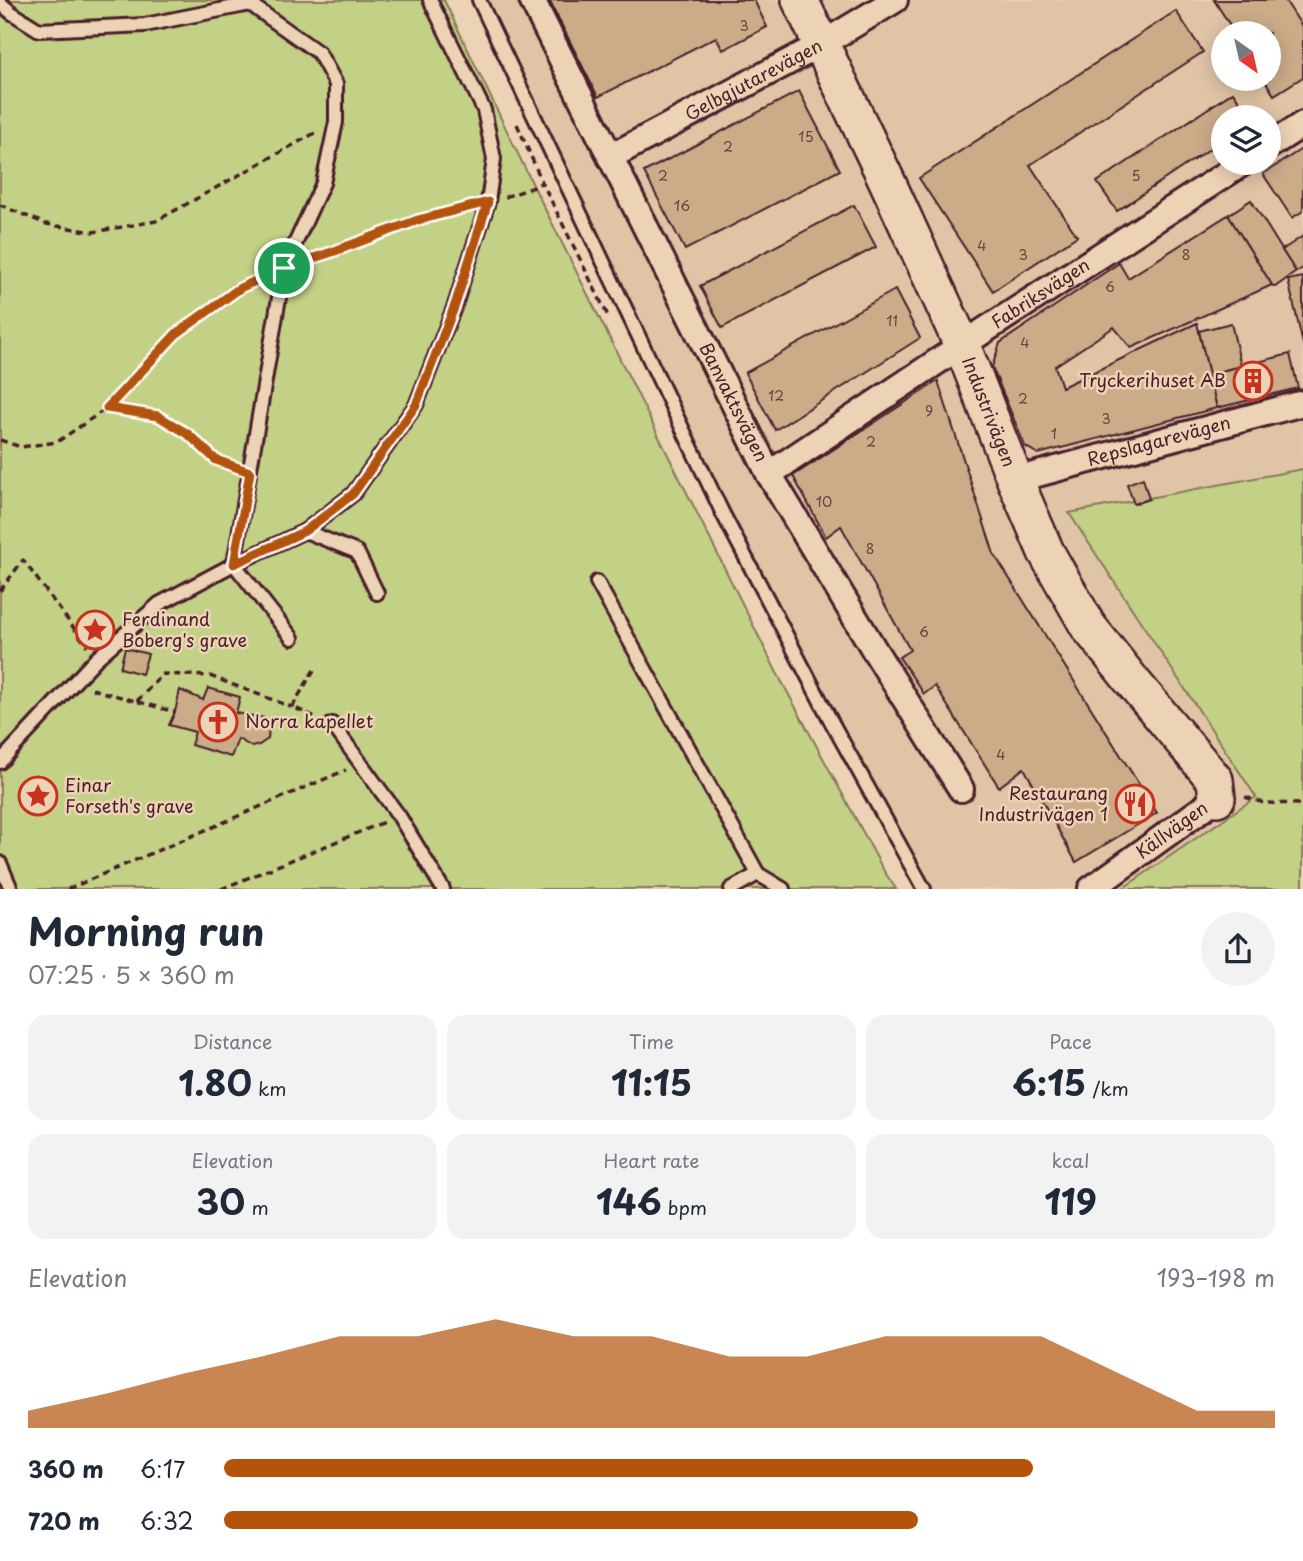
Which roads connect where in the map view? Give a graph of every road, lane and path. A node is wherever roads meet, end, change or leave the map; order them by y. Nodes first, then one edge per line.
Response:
1 (430, 0) edge
2 (479, 0) edge
3 (532, 0) edge
4 (800, 0) edge
5 (895, 0) edge
6 (0, 3) edge
7 (821, 44) junction
8 (336, 122) junction
9 (1303, 124) edge
10 (1281, 138) edge
11 (610, 157) junction
12 (1224, 175) edge
13 (542, 182) dead end
14 (488, 202) junction
15 (0, 205) edge
16 (284, 268) junction
17 (962, 345) junction
18 (1303, 404) edge
19 (107, 408) junction
20 (0, 440) edge
21 (250, 472) junction
22 (769, 474) junction
23 (1015, 480) junction
24 (305, 531) junction
25 (234, 564) junction
26 (597, 582) dead end
27 (0, 590) edge
28 (377, 593) dead end
29 (292, 638) dead end
30 (96, 659) junction
31 (314, 670) dead end
32 (73, 684) junction
33 (137, 701) junction
34 (292, 707) junction
35 (175, 712) dead end
36 (332, 724) joint
37 (0, 762) edge
38 (361, 764) junction
39 (961, 789) dead end
40 (1217, 793) junction
41 (1303, 804) edge
42 (399, 816) junction
43 (0, 863) edge
44 (758, 874) junction
45 (12, 889) edge
46 (68, 889) edge
47 (221, 889) edge
48 (443, 889) edge
49 (731, 889) edge
50 (783, 889) edge
51 (924, 889) edge
52 (1091, 889) edge

1 - 14 lane
2 - 51 lane
3 - 11 street, Banvaktsvägen
4 - 7 street, Industrivägen
5 - 7 street, Gelbgjutarevägen
6 - 8 lane
7 - 11 street, Gelbgjutarevägen
7 - 17 street, Industrivägen
8 - 15 path
8 - 16 lane
9 - 10 street
11 - 22 street, Banvaktsvägen
12 - 17 street, Fabriksvägen
13 - 14 path
14 - 16 path
14 - 24 lane
16 - 19 path
16 - 21 lane
17 - 22 street, Fabriksvägen
17 - 23 street, Industrivägen
18 - 23 street, Repslagarevägen
19 - 20 path
19 - 21 path
21 - 25 lane
22 - 39 street, Banvaktsvägen
23 - 40 street, Industrivägen
24 - 25 lane
24 - 28 lane
25 - 29 lane
25 - 30 lane
26 - 44 lane
27 - 30 path
30 - 32 lane
31 - 34 path
32 - 33 path
32 - 37 lane
33 - 34 path
33 - 35 path
34 - 36 path
36 - 38 lane
38 - 42 lane
38 - 46 path
40 - 41 path
40 - 52 street, Källvägen
42 - 47 path
42 - 48 lane
43 - 45 lane
44 - 49 lane
44 - 50 lane

